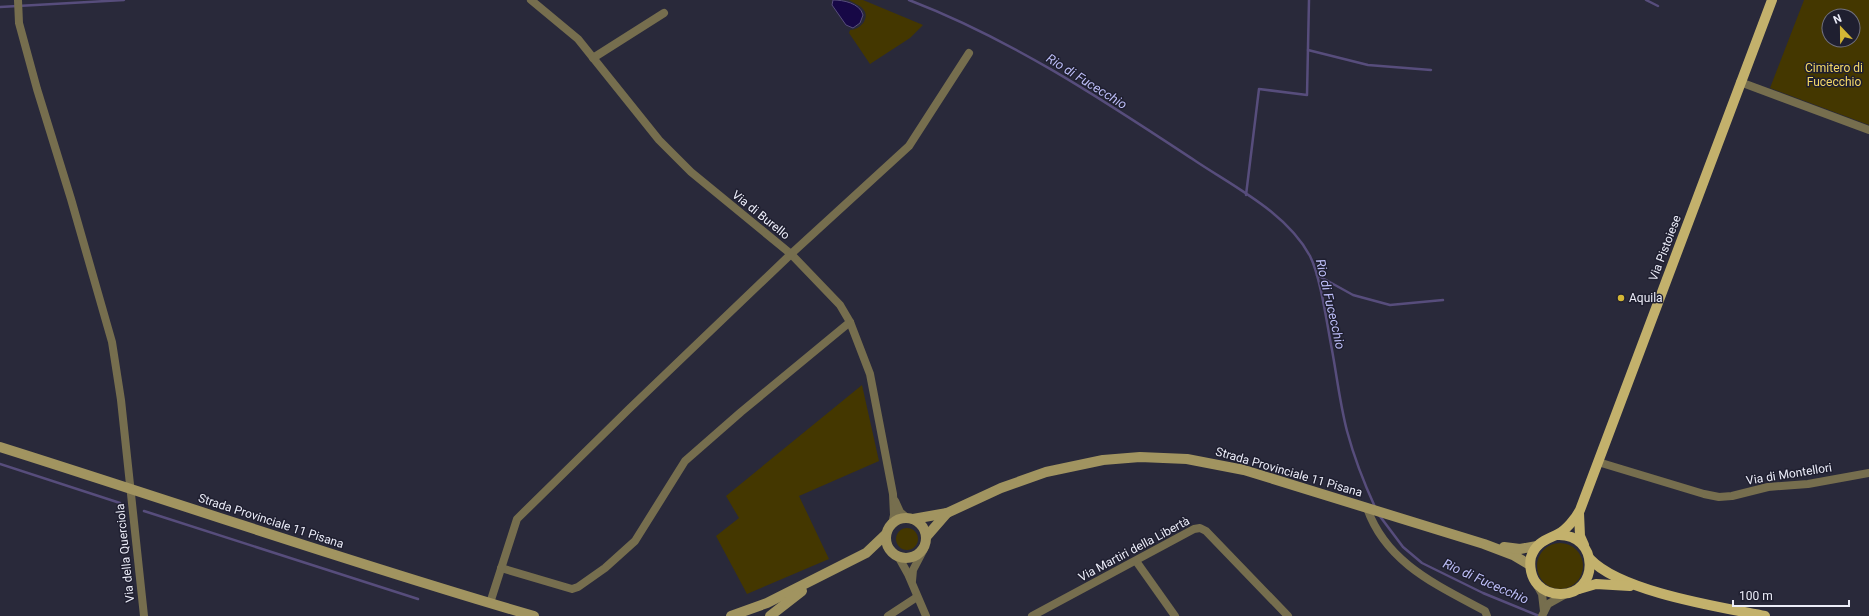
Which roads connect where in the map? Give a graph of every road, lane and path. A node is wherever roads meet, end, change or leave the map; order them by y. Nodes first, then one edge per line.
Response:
1 (18, 0) edge
2 (531, 0) edge
3 (1772, 0) edge
4 (664, 13) dead end
5 (969, 53) dead end
6 (593, 58) junction
7 (1740, 82) junction
8 (1869, 130) edge
9 (791, 254) junction
10 (850, 322) junction
11 (0, 447) edge
12 (1598, 462) junction
13 (1869, 473) edge
14 (130, 487) junction
15 (893, 494) junction
16 (1364, 507) junction
17 (947, 513) junction
18 (1579, 513) junction
19 (910, 518) junction
20 (892, 524) junction
21 (886, 534) junction
22 (1557, 535) junction
23 (927, 536) junction
24 (1484, 544) junction
25 (1537, 546) junction
26 (1585, 547) junction
27 (924, 549) junction
28 (866, 553) junction
29 (896, 555) junction
30 (1590, 559) junction
31 (1136, 561) junction
32 (1530, 565) junction
33 (501, 568) junction
34 (823, 576) junction
35 (912, 582) junction
36 (1536, 582) junction
37 (1636, 586) junction
38 (1571, 592) junction
39 (917, 597) junction
40 (490, 603) junction
41 (1543, 613) edge
42 (144, 616) edge
43 (534, 616) edge
44 (731, 616) edge
45 (770, 616) edge
46 (888, 616) edge
47 (926, 616) edge
48 (1032, 616) edge
49 (1175, 616) edge
50 (1288, 616) edge
51 (1487, 616) edge
52 (1765, 616) edge

1 - 14 street, Via della Querciola
2 - 6 street, Via di Burello
3 - 7 main road, Via Pistoiese
4 - 6 street
5 - 9 street
6 - 9 street, Via di Burello
7 - 8 street
7 - 12 main road, Via Pistoiese
9 - 10 street, Via di Burello
9 - 33 street
10 - 15 street, Via di Burello
10 - 33 street
11 - 14 main road, Strada Provinciale 11 Pisana
12 - 13 street, Via di Montellori
12 - 18 main road, Via Pistoiese
14 - 40 main road, Strada Provinciale 11 Pisana
14 - 42 street, Via della Querciola
15 - 19 street, Via di Burello
15 - 20 street, Via di Burello
16 - 17 main road, Strada Provinciale 11 Pisana
16 - 24 main road, Strada Provinciale 11 Pisana
16 - 51 street
17 - 19 main road, Strada Provinciale 11 Pisana
17 - 23 main road, Strada Provinciale 11 Pisana
18 - 22 main road, Via Pistoiese
18 - 26 main road, Via Pistoiese
19 - 20 main road, Strada Provinciale 11 Pisana
19 - 23 main road
20 - 21 main road
21 - 28 main road
21 - 29 main road
22 - 25 main road
22 - 26 main road
23 - 27 main road, Strada Provinciale 11 Pisana
24 - 25 main road, Strada Provinciale 11 Pisana
24 - 32 main road, Strada Provinciale 11 Pisana
25 - 32 main road
26 - 30 main road
27 - 29 main road
27 - 35 street
28 - 29 main road
28 - 34 main road
29 - 35 street
30 - 37 main road
30 - 38 main road
31 - 48 street, Via Martiri della Libertà
31 - 49 street
31 - 50 street, Via Martiri della Libertà
32 - 36 main road
33 - 40 street
34 - 44 main road
34 - 45 main road
35 - 39 street
36 - 38 main road
36 - 41 street
37 - 38 main road
37 - 52 main road
38 - 41 street
39 - 46 street
39 - 47 street
40 - 43 main road, Strada Provinciale 11 Pisana

